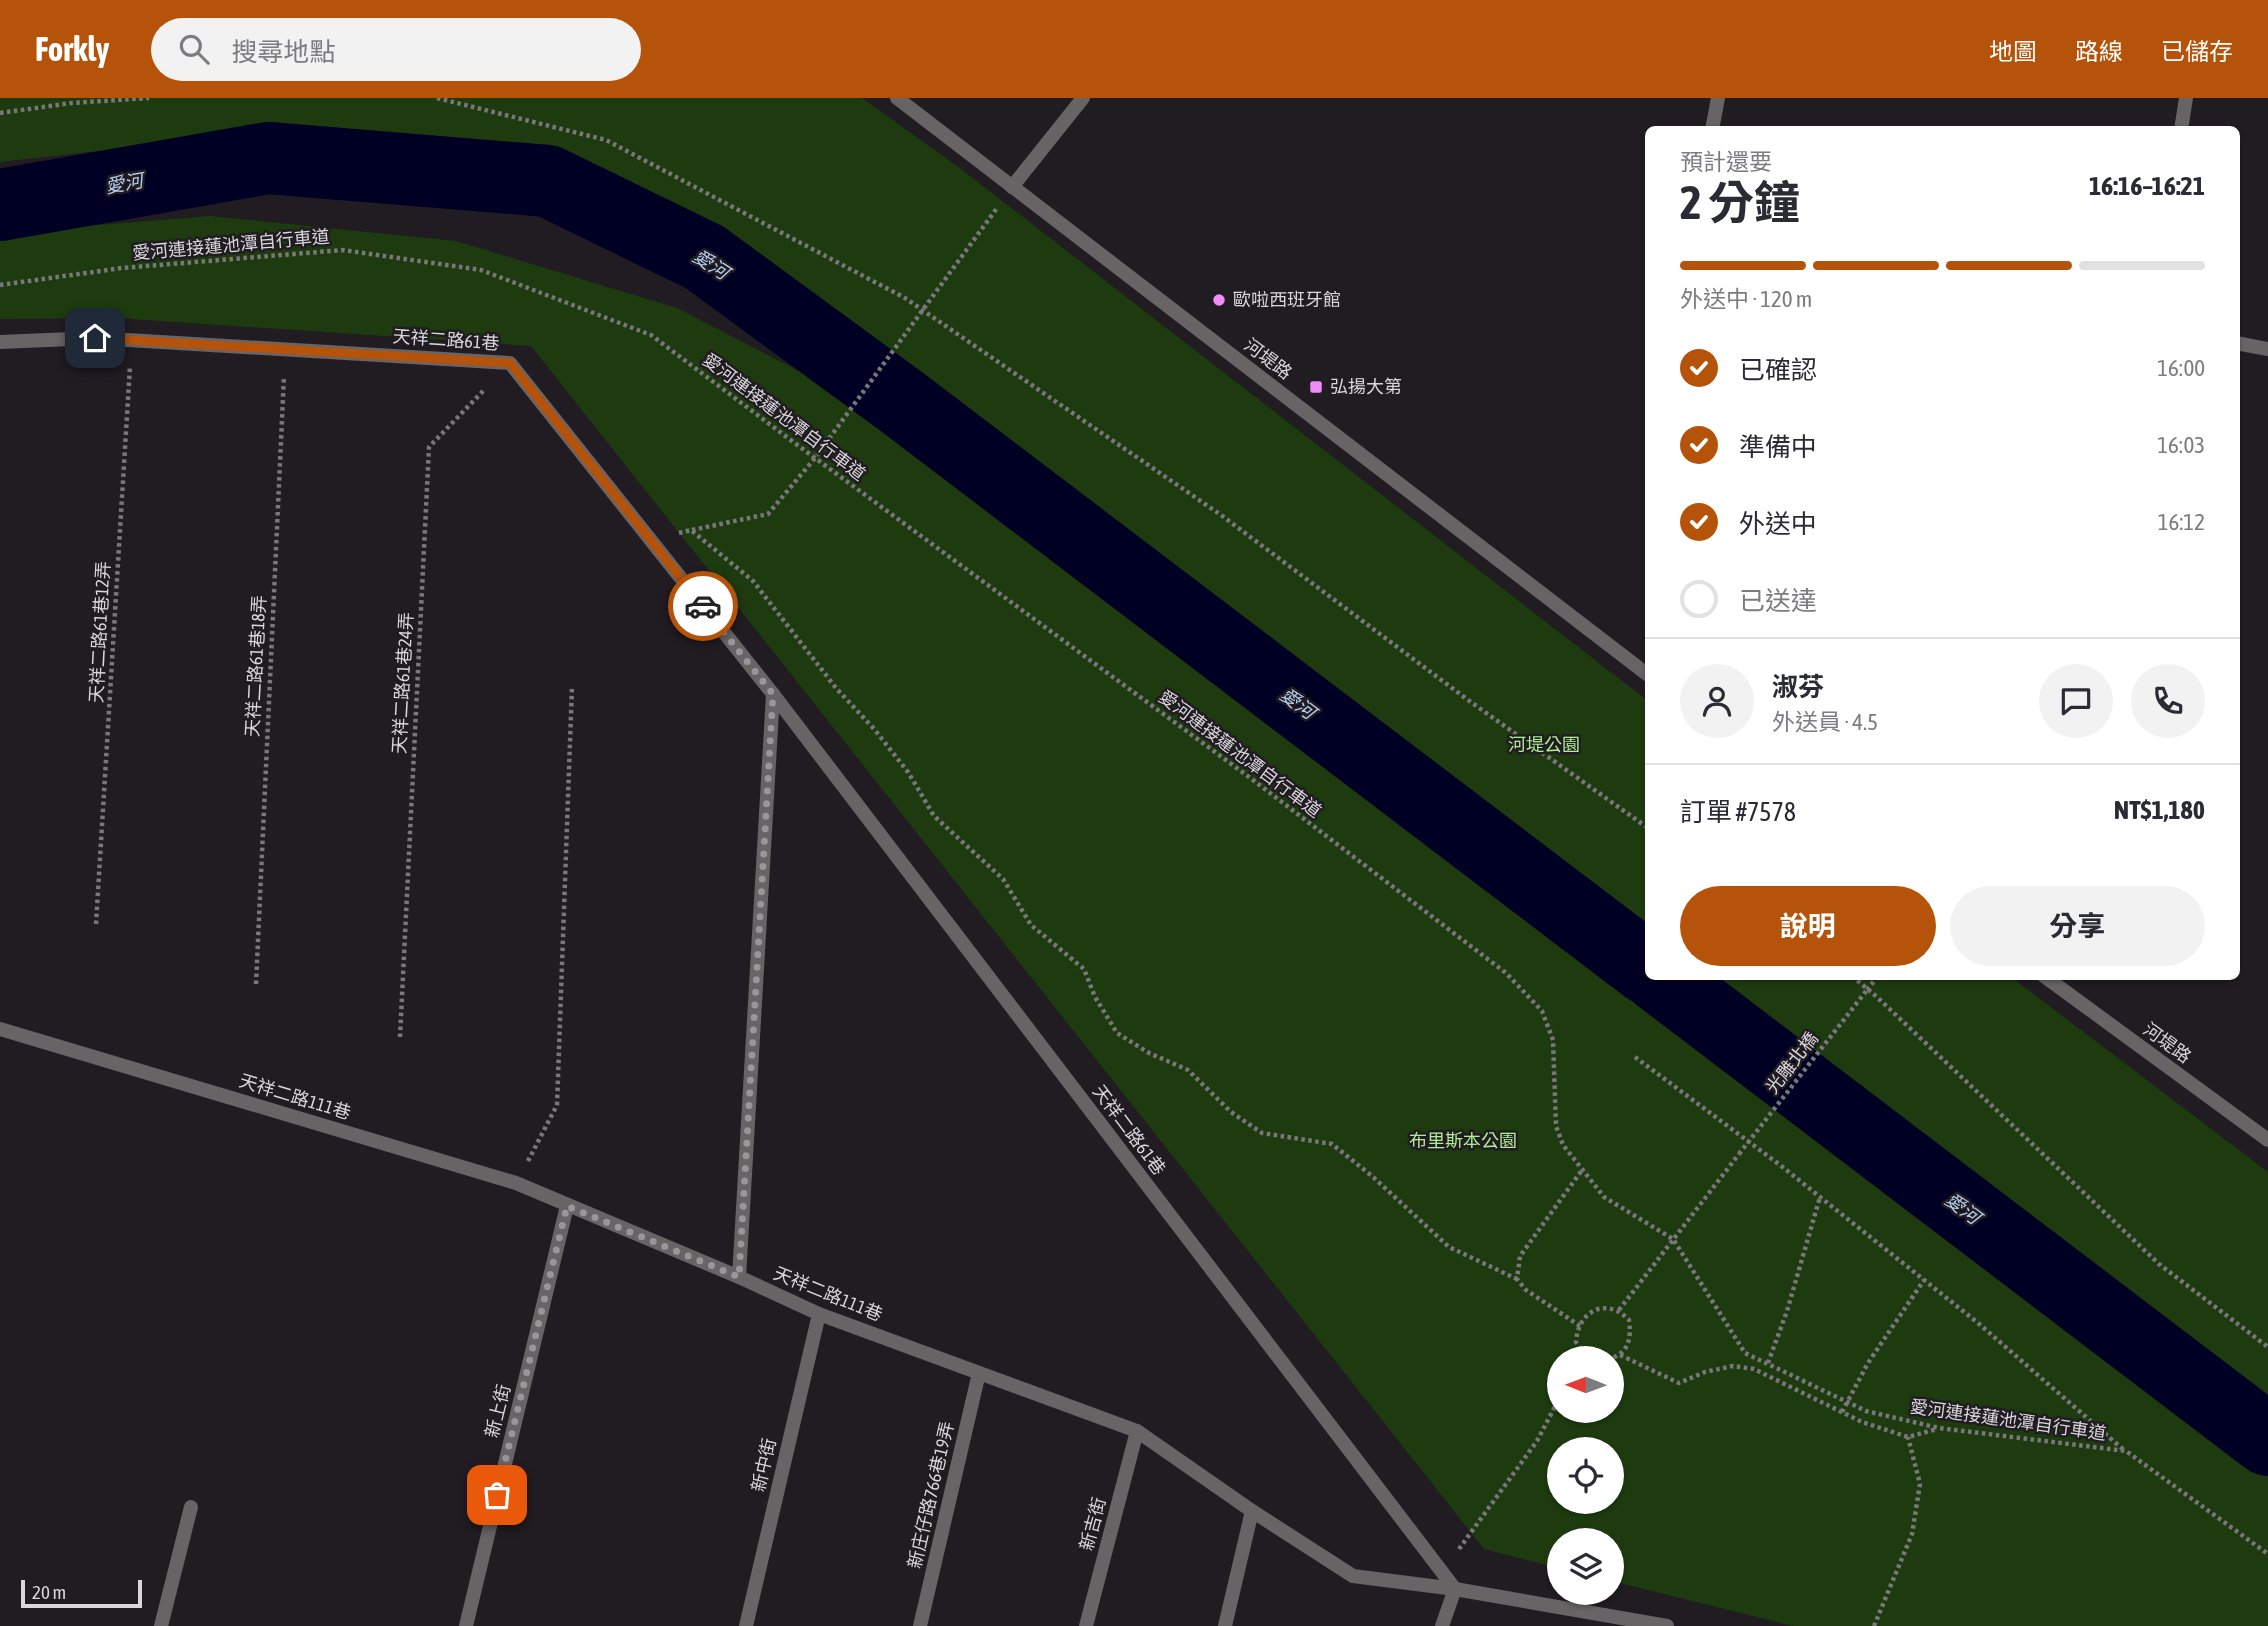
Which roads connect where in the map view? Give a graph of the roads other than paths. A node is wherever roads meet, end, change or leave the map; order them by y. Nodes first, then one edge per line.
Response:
1 (897, 98) edge
2 (1083, 98) edge
3 (1718, 98) edge
4 (2186, 98) edge
5 (1713, 126) edge
6 (2182, 126) edge
7 (1012, 187) junction
8 (0, 342) edge
9 (2240, 344) edge
10 (2268, 349) edge
11 (1645, 673) edge
12 (773, 694) junction
13 (2049, 980) edge
14 (0, 1029) edge
15 (2268, 1140) edge
16 (567, 1206) junction
17 (739, 1277) junction
18 (819, 1314) junction
19 (979, 1373) junction
20 (1137, 1431) junction
21 (191, 1507) dead end
22 (1252, 1511) junction
23 (1455, 1589) junction
24 (161, 1626) edge
25 (466, 1626) edge
26 (746, 1626) edge
27 (920, 1626) edge
28 (1086, 1626) edge
29 (1225, 1626) edge
30 (1442, 1626) edge
31 (1667, 1626) edge

1 - 7 street, 河堤路
2 - 7 street
3 - 5 street
4 - 6 street
7 - 11 street, 河堤路
8 - 12 street, 天祥二路61巷
9 - 10 street
12 - 17 street
12 - 23 street, 天祥二路61巷
13 - 15 street, 河堤路
14 - 16 street, 天祥二路111巷
16 - 17 street, 天祥二路111巷
16 - 25 street, 新上街
17 - 18 street, 天祥二路111巷
18 - 19 street, 天祥二路111巷
18 - 26 street, 新中街
19 - 20 street, 天祥二路111巷
19 - 27 street, 新庄仔路766巷19弄
20 - 22 street, 天祥二路111巷
20 - 28 street, 新吉街
21 - 24 street
22 - 23 street, 天祥二路111巷
22 - 29 street
23 - 30 street
23 - 31 street, 天祥二路111巷

